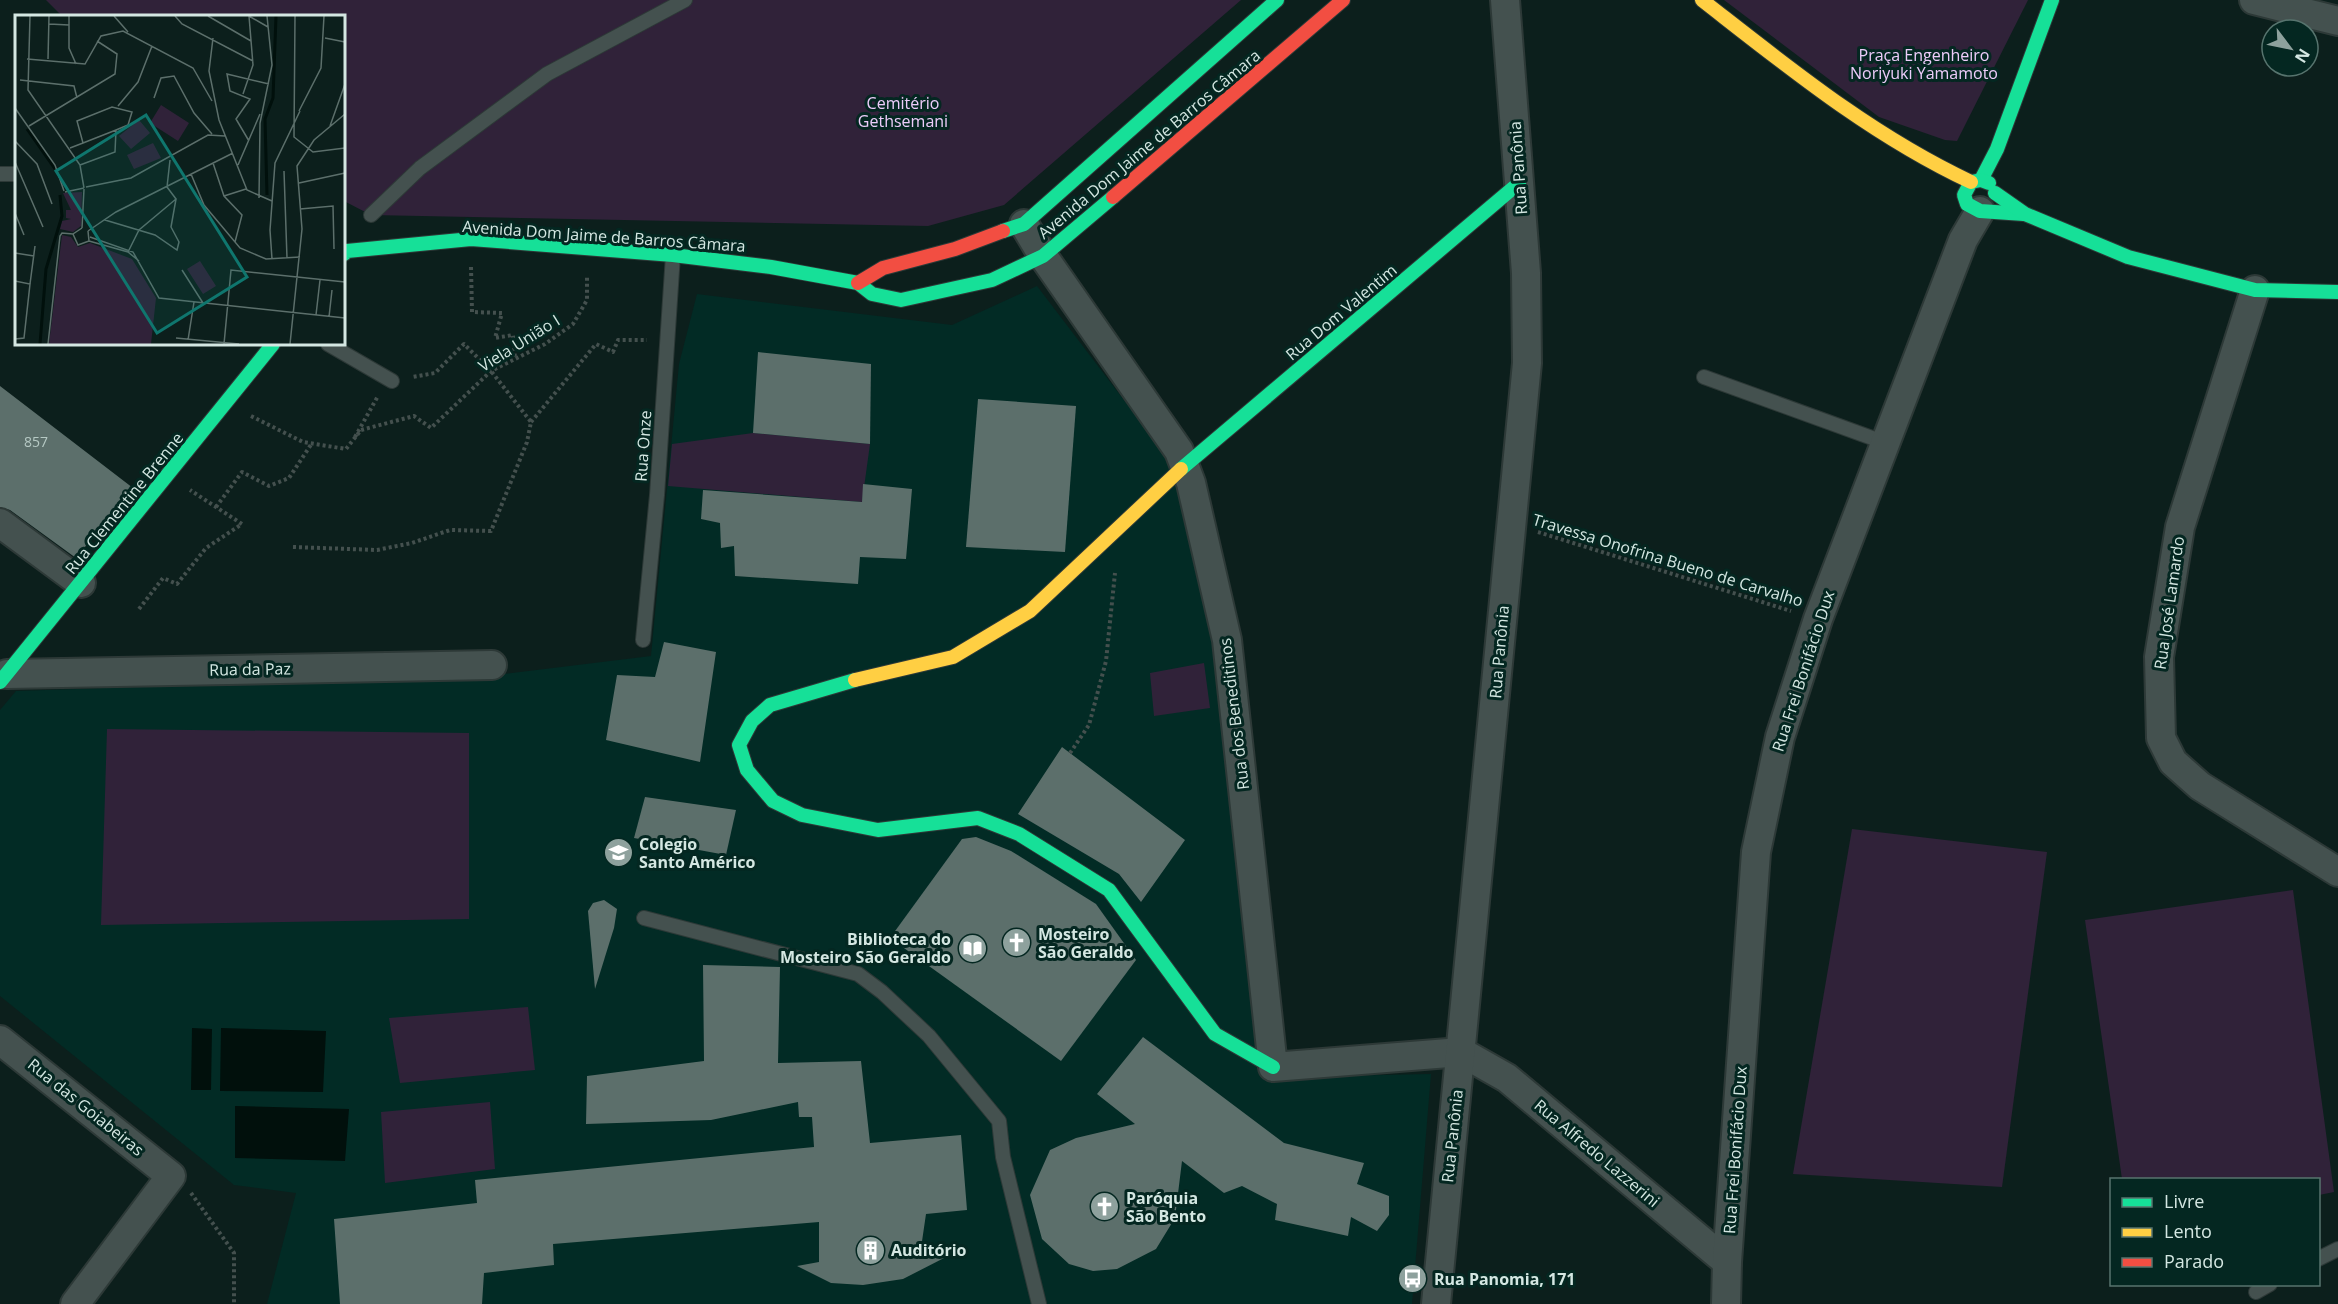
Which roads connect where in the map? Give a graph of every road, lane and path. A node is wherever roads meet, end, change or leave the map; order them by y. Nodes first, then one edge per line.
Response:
1 (685, 0) edge
2 (1277, 0) edge
3 (1344, 0) edge
4 (1505, 0) edge
5 (1702, 0) edge
6 (2052, 0) edge
7 (2254, 0) edge
8 (2338, 21) edge
9 (1519, 183) junction
10 (1980, 195) junction
11 (371, 215) dead end
12 (1024, 224) junction
13 (471, 240) junction
14 (588, 249) junction
15 (345, 252) edge
16 (673, 255) junction
17 (1043, 256) junction
18 (858, 283) junction
19 (2254, 291) junction
20 (2338, 292) edge
21 (648, 331) dead end
22 (272, 345) edge
23 (330, 345) edge
24 (516, 358) junction
25 (491, 371) junction
26 (1704, 376) dead end
27 (392, 381) junction
28 (225, 403) junction
29 (531, 422) junction
30 (355, 437) junction
31 (312, 443) junction
32 (1886, 443) junction
33 (1184, 466) junction
34 (167, 475) junction
35 (216, 507) junction
36 (0, 523) edge
37 (1511, 524) junction
38 (1114, 535) junction
39 (293, 547) dead end
40 (81, 583) junction
41 (139, 609) dead end
42 (1818, 619) junction
43 (642, 640) dead end
44 (492, 665) dead end
45 (4, 678) edge
46 (1070, 753) dead end
47 (2338, 872) edge
48 (644, 918) dead end
49 (0, 1040) edge
50 (1461, 1052) junction
51 (1273, 1067) junction
52 (171, 1176) junction
53 (2338, 1249) edge
54 (2320, 1258) edge
55 (1727, 1262) junction
56 (2267, 1286) edge
57 (2256, 1292) dead end
58 (75, 1304) edge
59 (234, 1304) edge
60 (1039, 1304) edge
61 (1436, 1304) edge
62 (1726, 1304) edge

1 - 11 lane
2 - 12 street, Avenida Dom Jaime de Barros Câmara
3 - 17 street, Avenida Dom Jaime de Barros Câmara
4 - 9 street, Rua Panônia
5 - 10 street
6 - 10 street, Rua Frei Bonifácio Dux
7 - 8 street
9 - 33 street, Rua Dom Valentim
9 - 37 street, Rua Panônia
10 - 19 street
10 - 32 street, Rua Frei Bonifácio Dux
12 - 17 street, Rua dos Beneditinos
12 - 18 street, Avenida Dom Jaime de Barros Câmara
13 - 14 street, Avenida Dom Jaime de Barros Câmara
13 - 15 street, Avenida Dom Jaime de Barros Câmara
13 - 24 path
14 - 16 street, Avenida Dom Jaime de Barros Câmara
14 - 24 path, Viela União I
16 - 18 street, Avenida Dom Jaime de Barros Câmara
16 - 43 lane, Rua Onze
17 - 18 street, Avenida Dom Jaime de Barros Câmara
17 - 33 street, Rua dos Beneditinos
19 - 20 street
19 - 47 street, Rua José Lamardo
21 - 29 path
22 - 28 street, Rua Clementine Brenne
23 - 27 lane
24 - 25 path, Viela União I
25 - 27 path
25 - 29 path
25 - 30 path, Viela União I
26 - 32 lane
27 - 30 path
28 - 31 path, Viela União I
28 - 34 street, Rua Clementine Brenne
29 - 39 path
30 - 31 path, Viela União I
31 - 35 path
32 - 42 street, Rua Frei Bonifácio Dux
33 - 38 street, Rua Dom Valentim
33 - 51 street, Rua dos Beneditinos
34 - 35 path
34 - 40 street, Rua Clementine Brenne
35 - 41 path
36 - 40 street
37 - 42 path, Travessa Onofrina Bueno de Carvalho
37 - 50 street, Rua Panônia
38 - 46 path
38 - 51 street, Rua Dom Valentim
40 - 45 street, Rua Clementine Brenne
42 - 55 street, Rua Frei Bonifácio Dux
44 - 45 street, Rua da Paz
48 - 60 lane
49 - 52 street, Rua das Goiabeiras
50 - 51 street
50 - 55 street, Rua Alfredo Lazzerini
50 - 61 street, Rua Panônia
52 - 58 street
52 - 59 path
53 - 54 lane
55 - 62 street, Rua Frei Bonifácio Dux
56 - 57 lane

